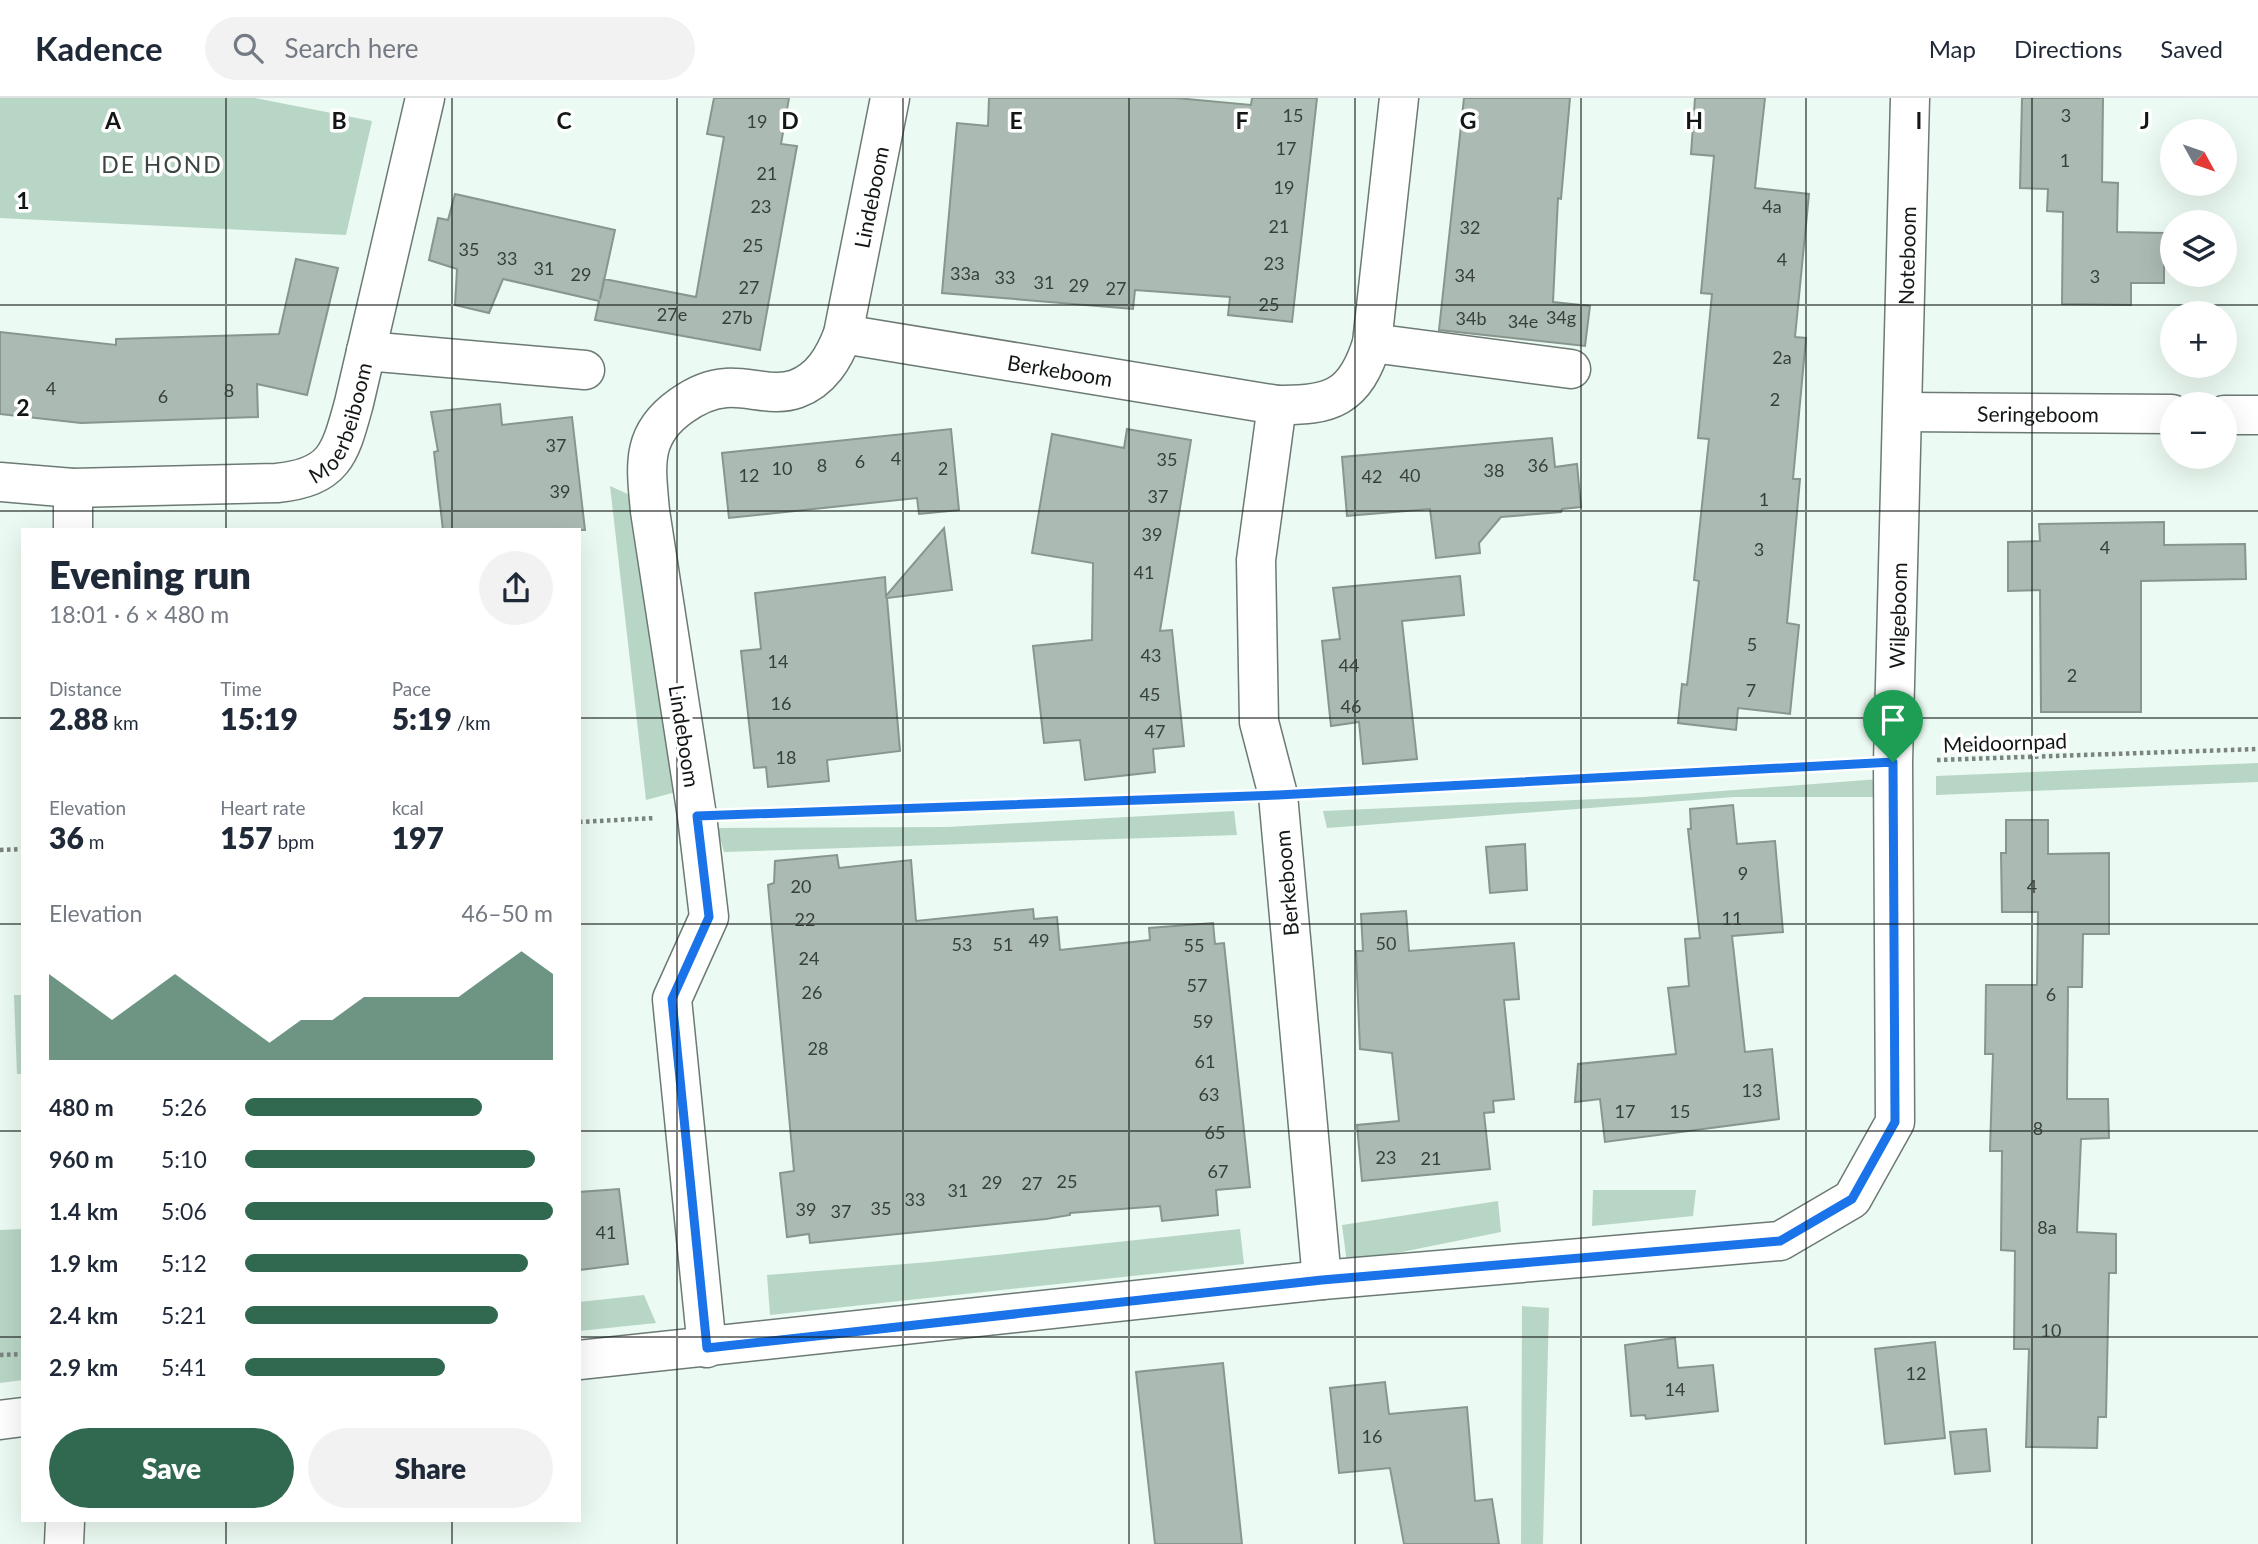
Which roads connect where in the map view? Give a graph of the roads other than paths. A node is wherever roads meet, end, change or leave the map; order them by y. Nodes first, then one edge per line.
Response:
1 (425, 98) edge
2 (890, 98) edge
3 (1399, 98) edge
4 (1910, 98) edge
5 (843, 334) junction
6 (1372, 343) junction
7 (366, 351) junction
8 (1571, 369) dead end
9 (585, 370) dead end
10 (1277, 405) junction
11 (1903, 412) junction
12 (2160, 414) edge
13 (2237, 415) edge
14 (2258, 415) edge
15 (0, 482) edge
16 (73, 488) junction
17 (73, 528) edge
18 (1322, 1280) junction
19 (707, 1348) junction
20 (581, 1360) edge
21 (21, 1416) edge
22 (0, 1420) edge
23 (65, 1522) edge
24 (64, 1544) edge

1 - 7 street, Moerbeiboom
2 - 5 street, Lindeboom
3 - 6 street, Berkeboom
4 - 11 street, Noteboom
5 - 10 street, Berkeboom
5 - 19 street, Lindeboom
6 - 8 street
6 - 10 street, Berkeboom
7 - 9 street
7 - 16 street, Moerbeiboom
10 - 18 street, Berkeboom
11 - 12 street, Seringeboom
11 - 18 street, Wilgeboom
13 - 14 street
15 - 16 street, Moerbeiboom
16 - 17 street
18 - 19 street, Wilgeboom
19 - 20 street, Wilgeboom
21 - 22 street
23 - 24 street

